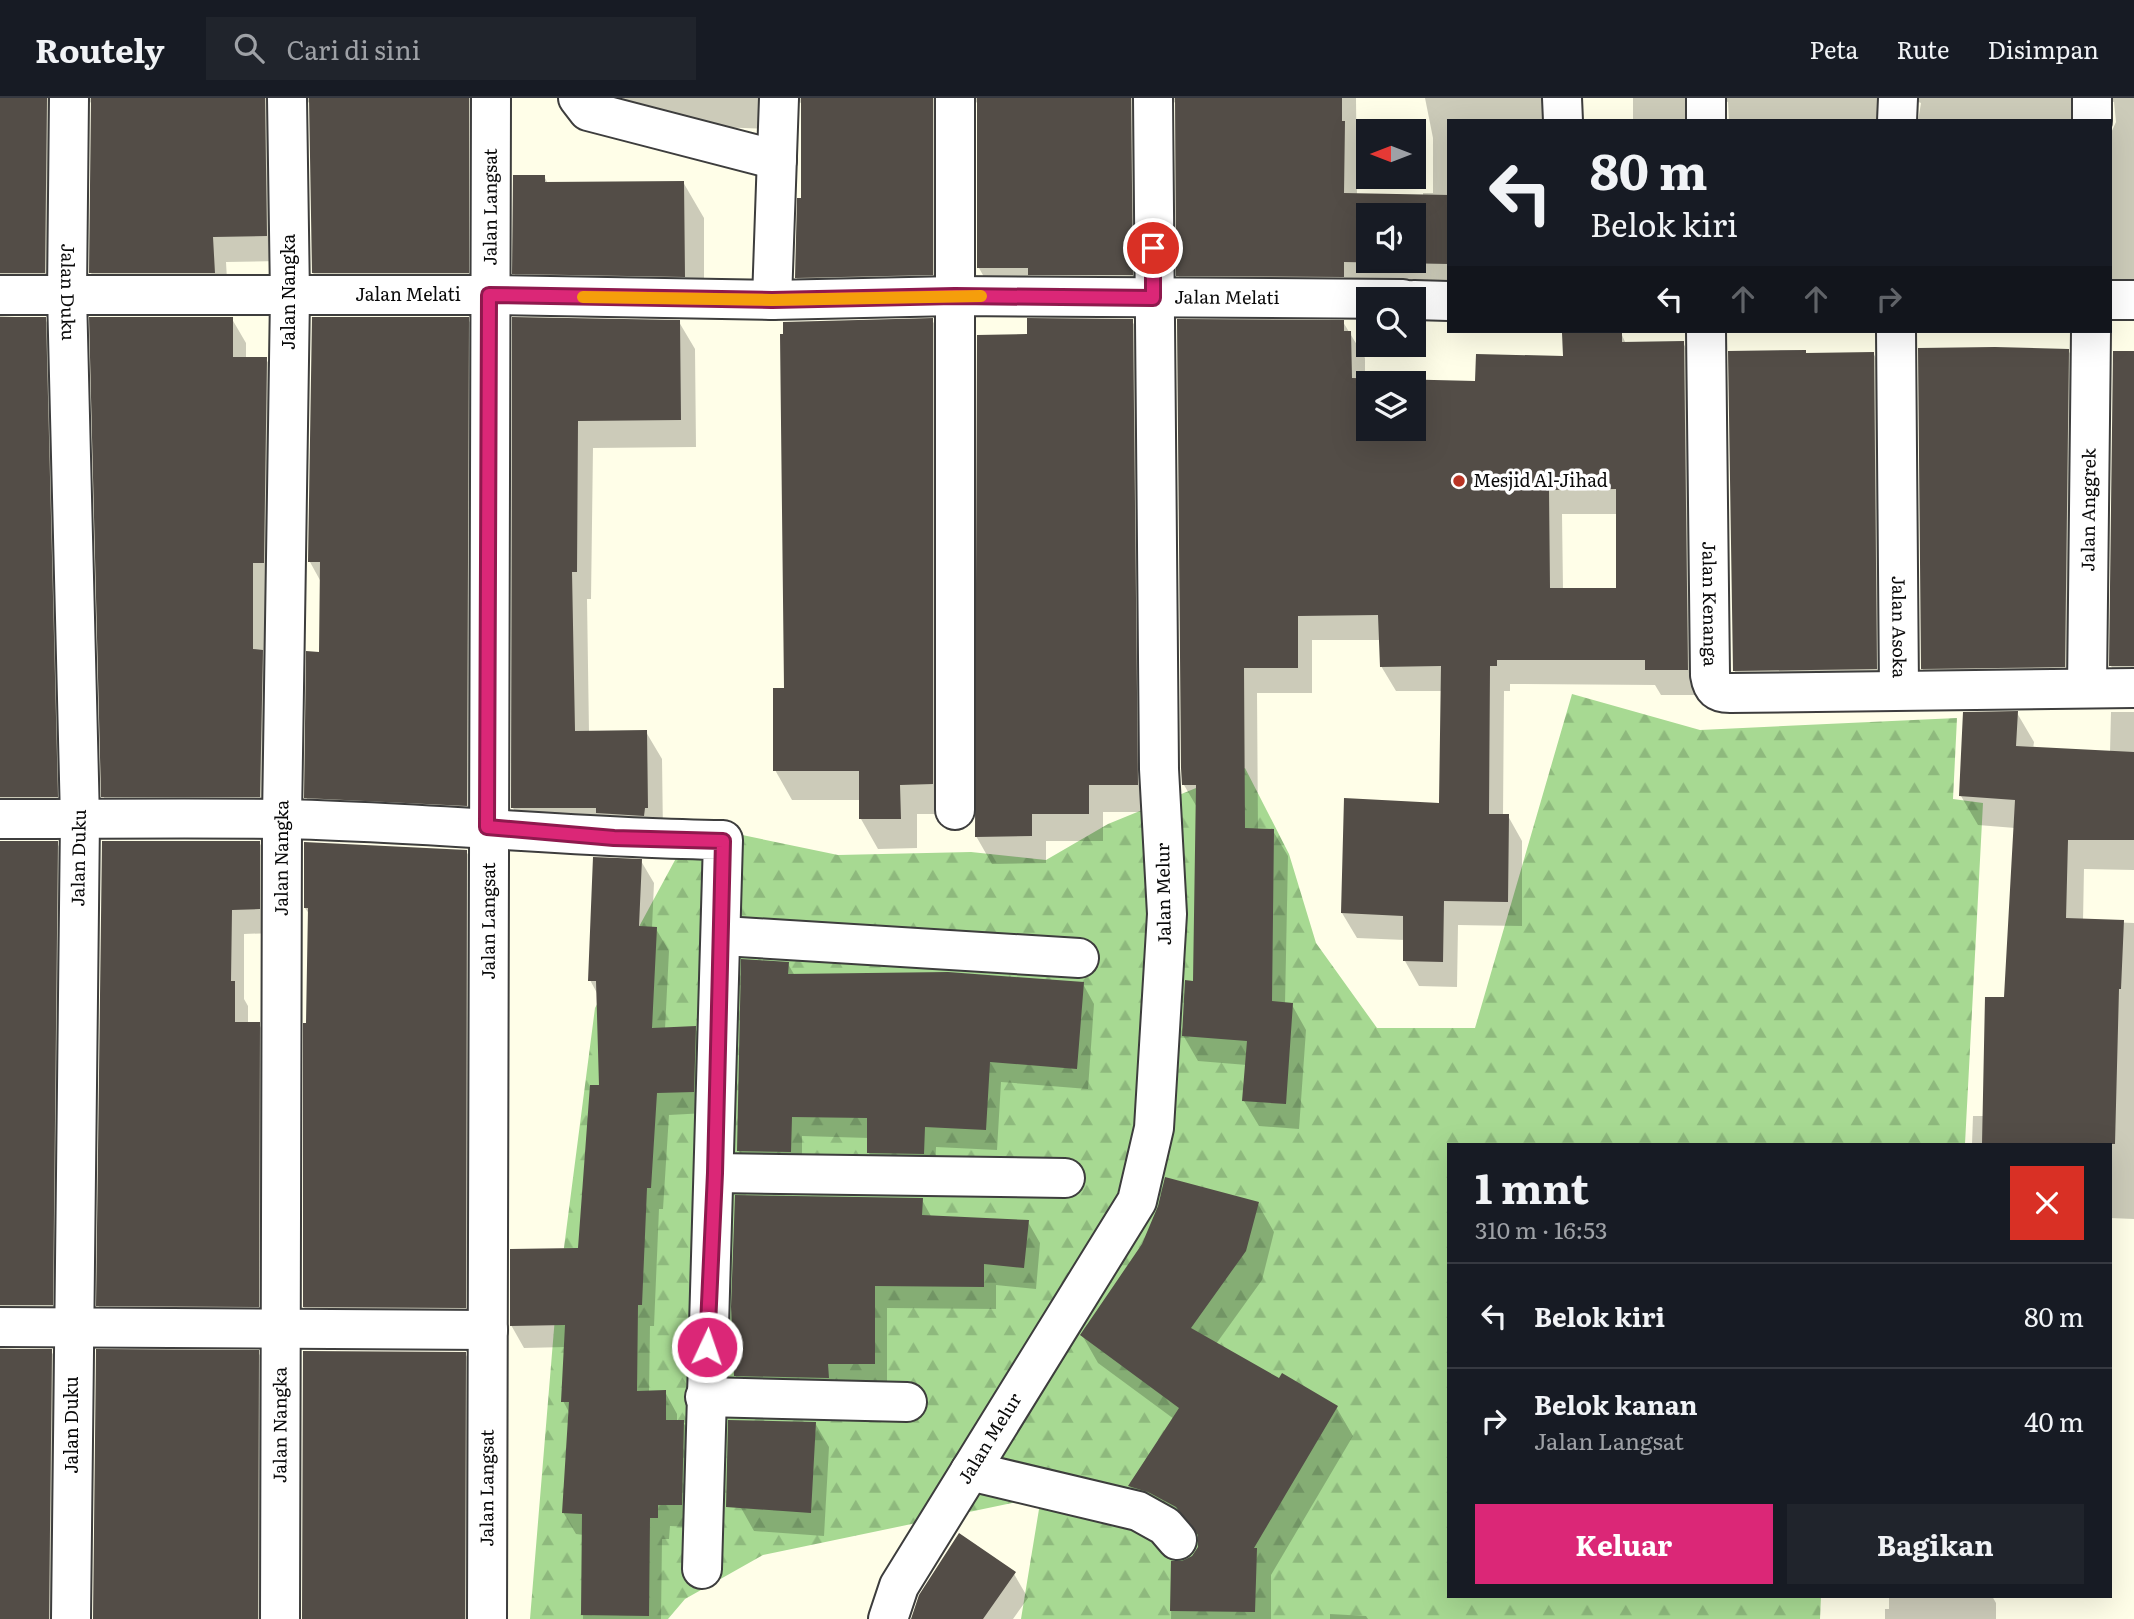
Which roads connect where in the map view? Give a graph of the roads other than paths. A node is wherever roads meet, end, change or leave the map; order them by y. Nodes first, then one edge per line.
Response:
1 (69, 98) edge
2 (287, 98) edge
3 (491, 98) edge
4 (579, 98) edge
5 (779, 98) edge
6 (955, 98) edge
7 (1153, 98) edge
8 (1562, 98) edge
9 (1706, 98) edge
10 (1898, 98) edge
11 (2092, 98) edge
12 (1563, 119) edge
13 (1706, 119) edge
14 (1897, 119) edge
15 (2092, 119) edge
16 (778, 160) junction
17 (0, 295) edge
18 (67, 295) junction
19 (489, 295) junction
20 (290, 296) junction
21 (955, 296) junction
22 (1153, 298) junction
23 (1356, 299) edge
24 (772, 300) junction
25 (1426, 300) edge
26 (2112, 300) edge
27 (2134, 300) edge
28 (1447, 301) edge
29 (1706, 333) edge
30 (1896, 333) edge
31 (2091, 333) edge
32 (2087, 688) junction
33 (2134, 688) edge
34 (1899, 689) junction
35 (955, 810) dead end
36 (0, 819) edge
37 (80, 819) junction
38 (282, 819) junction
39 (487, 827) junction
40 (723, 936) junction
41 (1079, 958) dead end
42 (715, 1173) junction
43 (1065, 1178) dead end
44 (0, 1327) edge
45 (72, 1327) junction
46 (281, 1328) junction
47 (488, 1330) junction
48 (705, 1396) junction
49 (907, 1402) dead end
50 (970, 1471) junction
51 (1177, 1540) dead end
52 (702, 1569) dead end
53 (71, 1619) edge
54 (280, 1619) edge
55 (487, 1619) edge
56 (888, 1619) edge

1 - 18 street, Jalan Duku
2 - 20 street, Jalan Nangka
3 - 19 street, Jalan Langsat
4 - 16 street
5 - 16 street
6 - 21 street
7 - 22 street, Jalan Melur
8 - 12 street
9 - 13 street
10 - 14 street
11 - 15 street
16 - 24 street
17 - 18 street, Jalan Melati
18 - 20 street, Jalan Melati
18 - 37 street, Jalan Duku
19 - 20 street, Jalan Melati
19 - 24 street, Jalan Melati
19 - 39 street, Jalan Langsat
20 - 38 street, Jalan Nangka
21 - 22 street, Jalan Melati
21 - 24 street, Jalan Melati
21 - 35 street
22 - 23 street, Jalan Melati
22 - 50 street, Jalan Melur
25 - 28 street
26 - 27 street
29 - 34 street, Jalan Kenanga
30 - 34 street, Jalan Asoka
31 - 32 street, Jalan Anggrek
32 - 33 street, Jalan Asoka
32 - 34 street, Jalan Asoka
36 - 37 street
37 - 38 street
37 - 45 street, Jalan Duku
38 - 39 street
38 - 46 street, Jalan Nangka
39 - 40 street
39 - 47 street, Jalan Langsat
40 - 41 street
40 - 42 street
42 - 43 street
42 - 48 street
44 - 45 street
45 - 46 street
45 - 53 street, Jalan Duku
46 - 47 street
46 - 54 street, Jalan Nangka
47 - 55 street, Jalan Langsat
48 - 49 street
48 - 52 street
50 - 51 street
50 - 56 street, Jalan Melur

